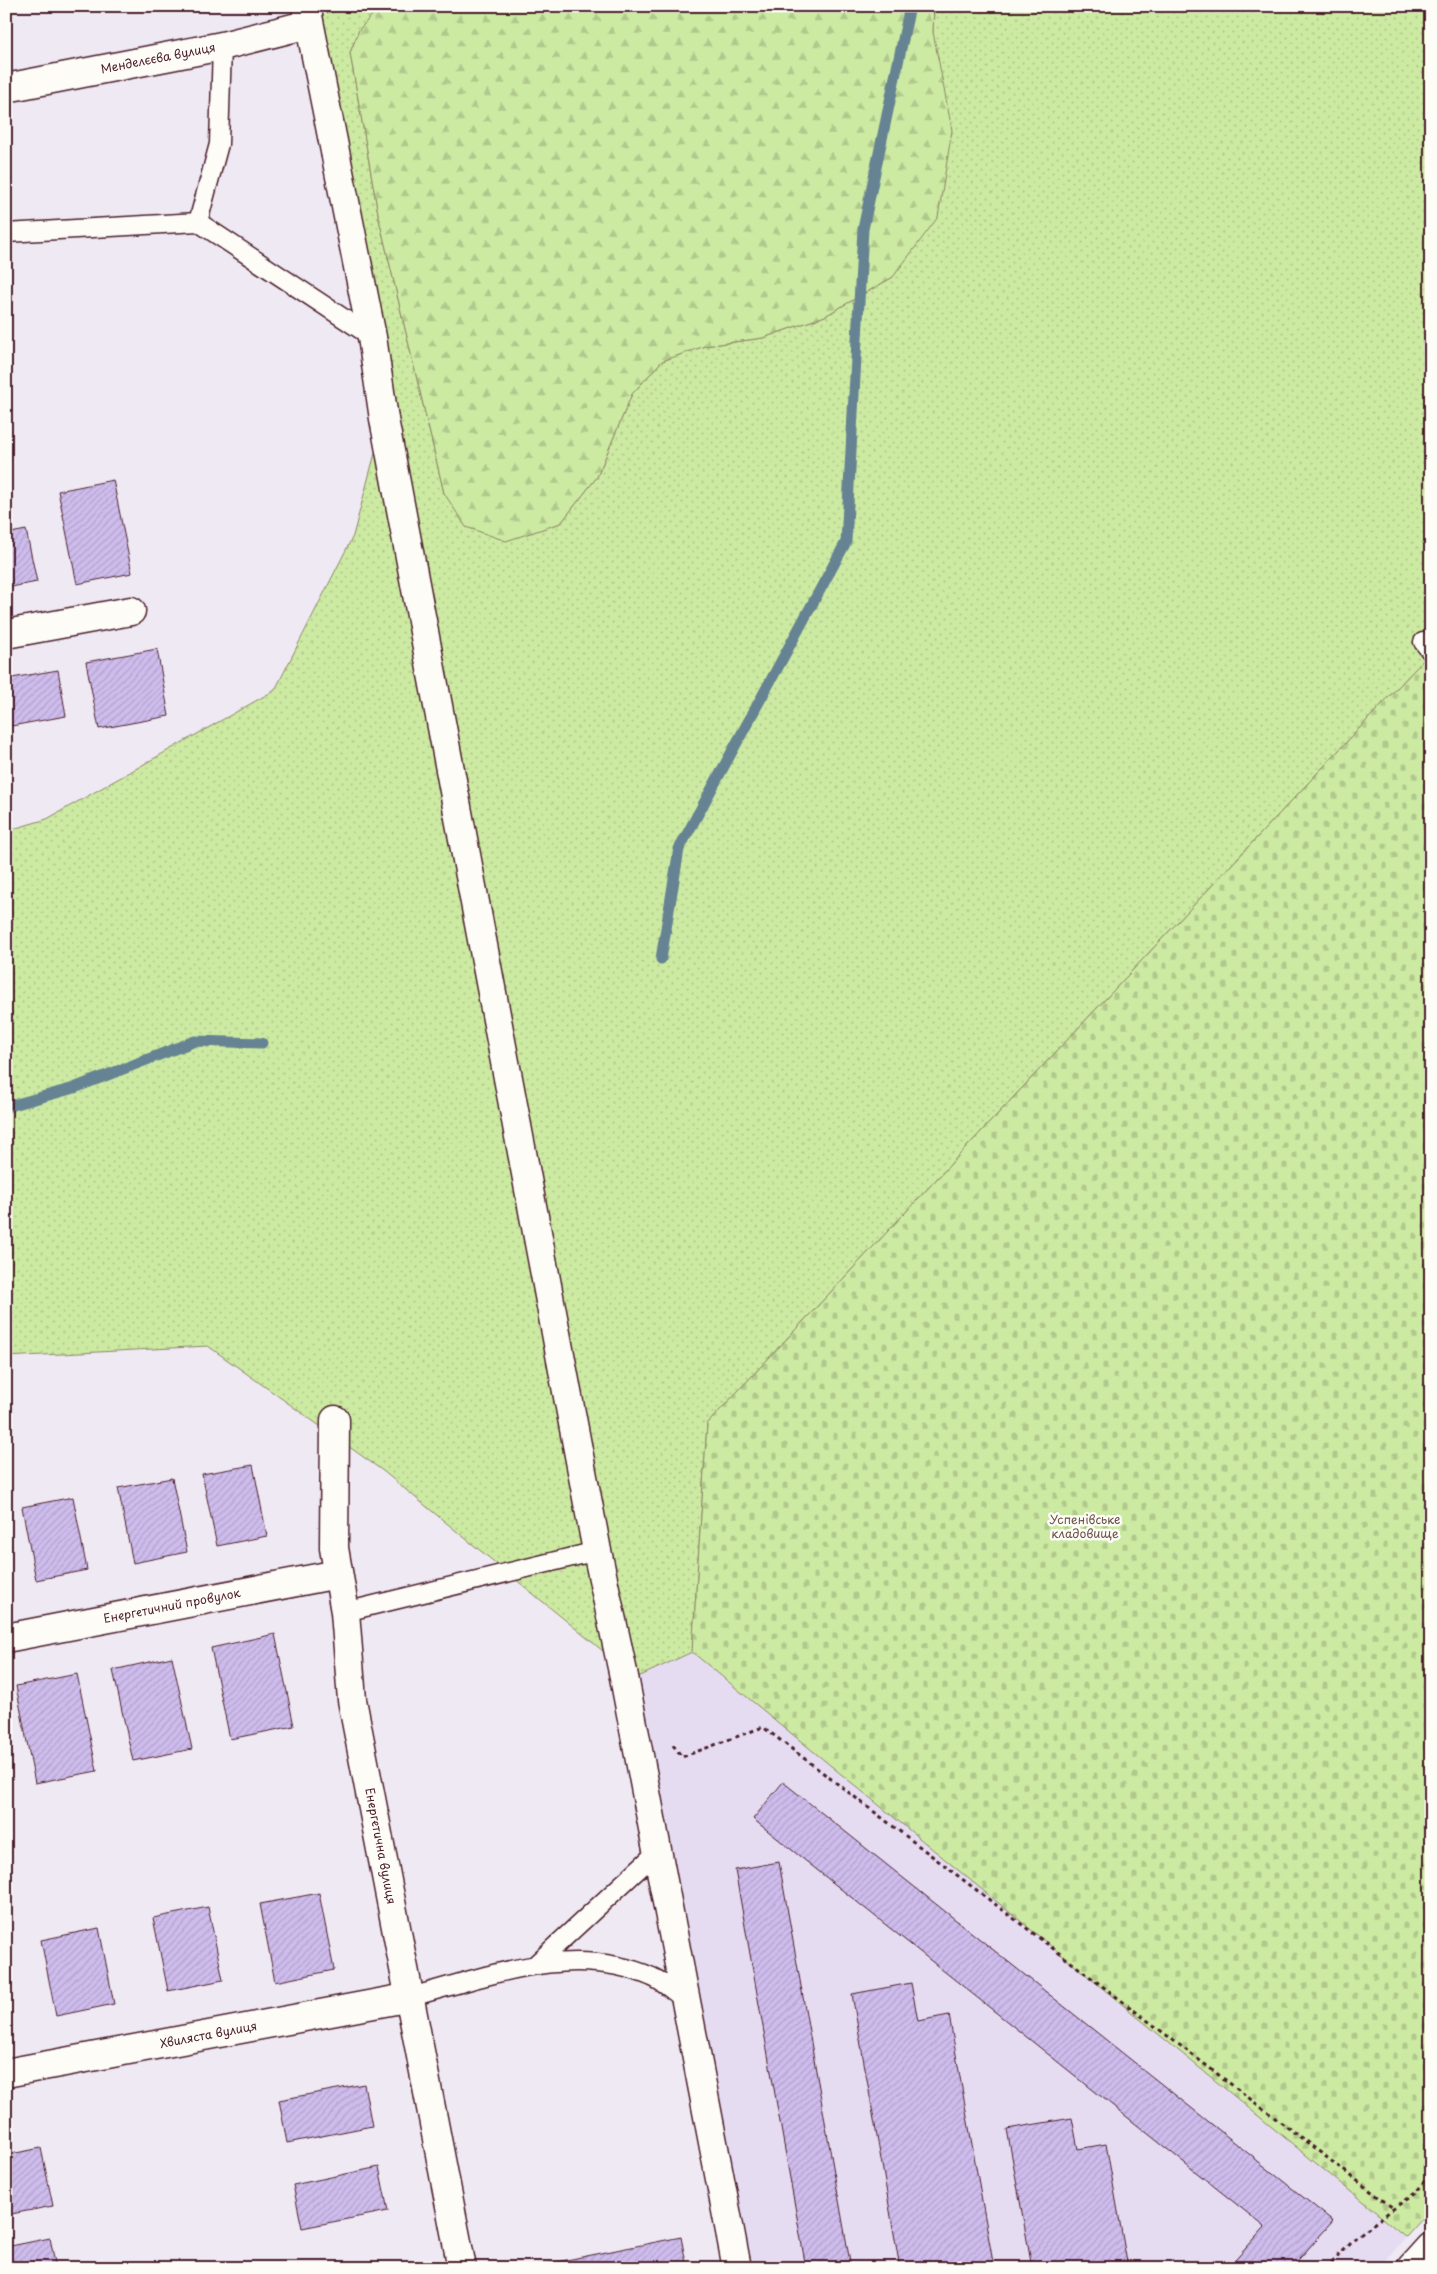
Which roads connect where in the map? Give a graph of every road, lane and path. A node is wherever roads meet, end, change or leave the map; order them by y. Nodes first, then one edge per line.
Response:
1 (307, 15) edge
2 (222, 46) junction
3 (6, 88) edge
4 (198, 222) junction
5 (6, 233) edge
6 (372, 336) junction
7 (131, 611) dead end
8 (6, 634) edge
9 (334, 1420) dead end
10 (597, 1551) junction
11 (338, 1574) junction
12 (345, 1612) junction
13 (6, 1638) edge
14 (682, 1757) dead end
15 (658, 1851) junction
16 (536, 1964) junction
17 (411, 1997) junction
18 (686, 2000) junction
19 (6, 2074) edge
20 (1431, 2174) edge
21 (1393, 2208) junction
22 (1431, 2247) edge
23 (462, 2268) edge
24 (738, 2268) edge
25 (1326, 2268) edge
26 (1412, 2268) edge

1 - 2 main road, Менделєєва вулиця
1 - 6 main road
2 - 3 main road, Менделєєва вулиця
2 - 4 lane
4 - 5 lane
4 - 6 lane
6 - 10 main road
7 - 8 main road
9 - 11 main road, Енергетична вулиця
10 - 12 lane
10 - 15 main road
11 - 12 main road, Енергетична вулиця
11 - 13 main road, Енергетичний провулок
12 - 17 main road, Енергетична вулиця
14 - 21 path
15 - 16 lane
15 - 18 main road
16 - 17 lane
16 - 18 lane
17 - 19 main road, Хвиляста вулиця
17 - 23 main road, Енергетична вулиця
18 - 24 main road
20 - 21 path
21 - 25 path
22 - 26 main road

